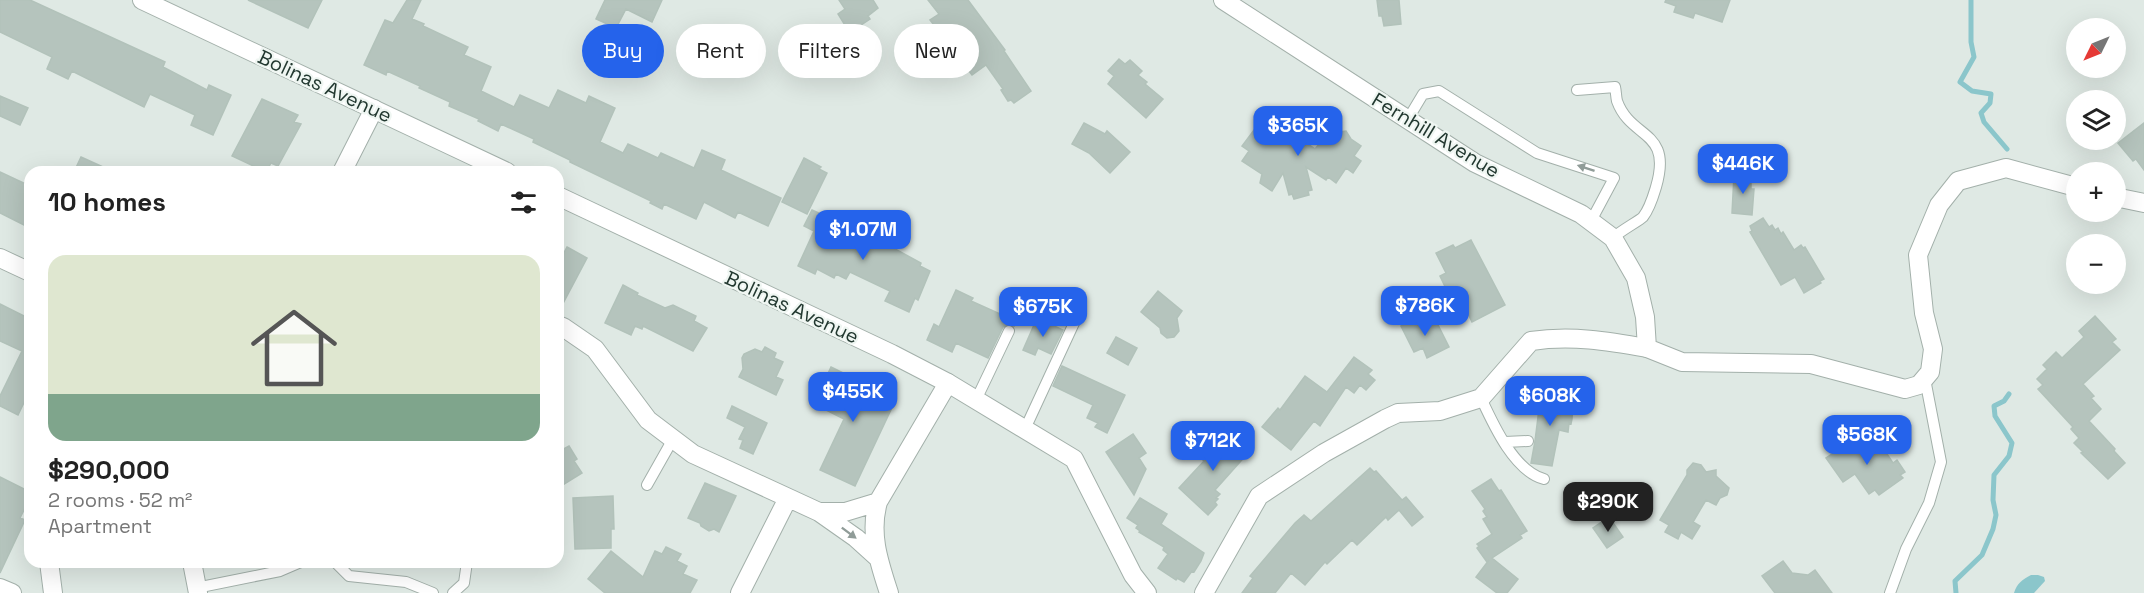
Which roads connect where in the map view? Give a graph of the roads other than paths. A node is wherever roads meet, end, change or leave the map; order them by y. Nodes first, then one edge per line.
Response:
1 (142, 0) edge
2 (1223, 0) edge
3 (1577, 90) dead end
4 (374, 109) junction
5 (1408, 119) junction
6 (345, 166) edge
7 (494, 166) edge
8 (2066, 184) edge
9 (564, 199) edge
10 (2126, 199) edge
11 (2144, 203) edge
12 (1591, 221) junction
13 (1613, 238) junction
14 (0, 258) edge
15 (24, 269) edge
16 (1081, 308) dead end
17 (564, 327) edge
18 (1009, 331) dead end
19 (1647, 348) junction
20 (1925, 379) junction
21 (948, 383) junction
22 (1481, 398) junction
23 (976, 400) junction
24 (1025, 429) junction
25 (673, 439) junction
26 (1528, 441) dead end
27 (1504, 442) junction
28 (1544, 479) dead end
29 (647, 486) dead end
30 (788, 498) junction
31 (878, 502) junction
32 (819, 512) junction
33 (877, 557) junction
34 (50, 568) edge
35 (193, 568) edge
36 (287, 568) edge
37 (341, 568) edge
38 (466, 568) edge
39 (0, 588) edge
40 (197, 591) edge
41 (12, 593) edge
42 (52, 593) edge
43 (433, 593) edge
44 (453, 593) edge
45 (740, 593) edge
46 (889, 593) edge
47 (1147, 593) edge
48 (1204, 593) edge
49 (1890, 593) edge

1 - 4 street, Bolinas Avenue
2 - 5 street, Fernhill Avenue
3 - 13 lane
4 - 6 street
4 - 7 street, Bolinas Avenue
5 - 12 street, Fernhill Avenue
12 -> 5 lane
8 - 20 street
9 - 21 street, Bolinas Avenue
10 - 11 street
12 - 13 street, Fernhill Avenue
13 - 19 street, Fernhill Avenue
14 - 15 street
16 - 24 lane
17 - 25 street
18 - 23 lane
19 - 20 street
19 - 22 street
20 - 49 lane
21 - 23 street, Bolinas Avenue
21 - 31 street
22 - 27 lane
22 - 48 street
23 - 24 street, Bolinas Avenue
24 - 47 street, Bolinas Avenue
25 - 29 lane
25 - 30 street
26 - 27 lane
27 - 28 lane
30 - 32 street
30 - 45 street
31 - 32 street
31 - 33 street
32 -> 33 street
33 - 46 street
34 - 42 street
35 - 40 street
36 - 40 lane
37 - 43 lane
38 - 44 lane
39 - 41 street

